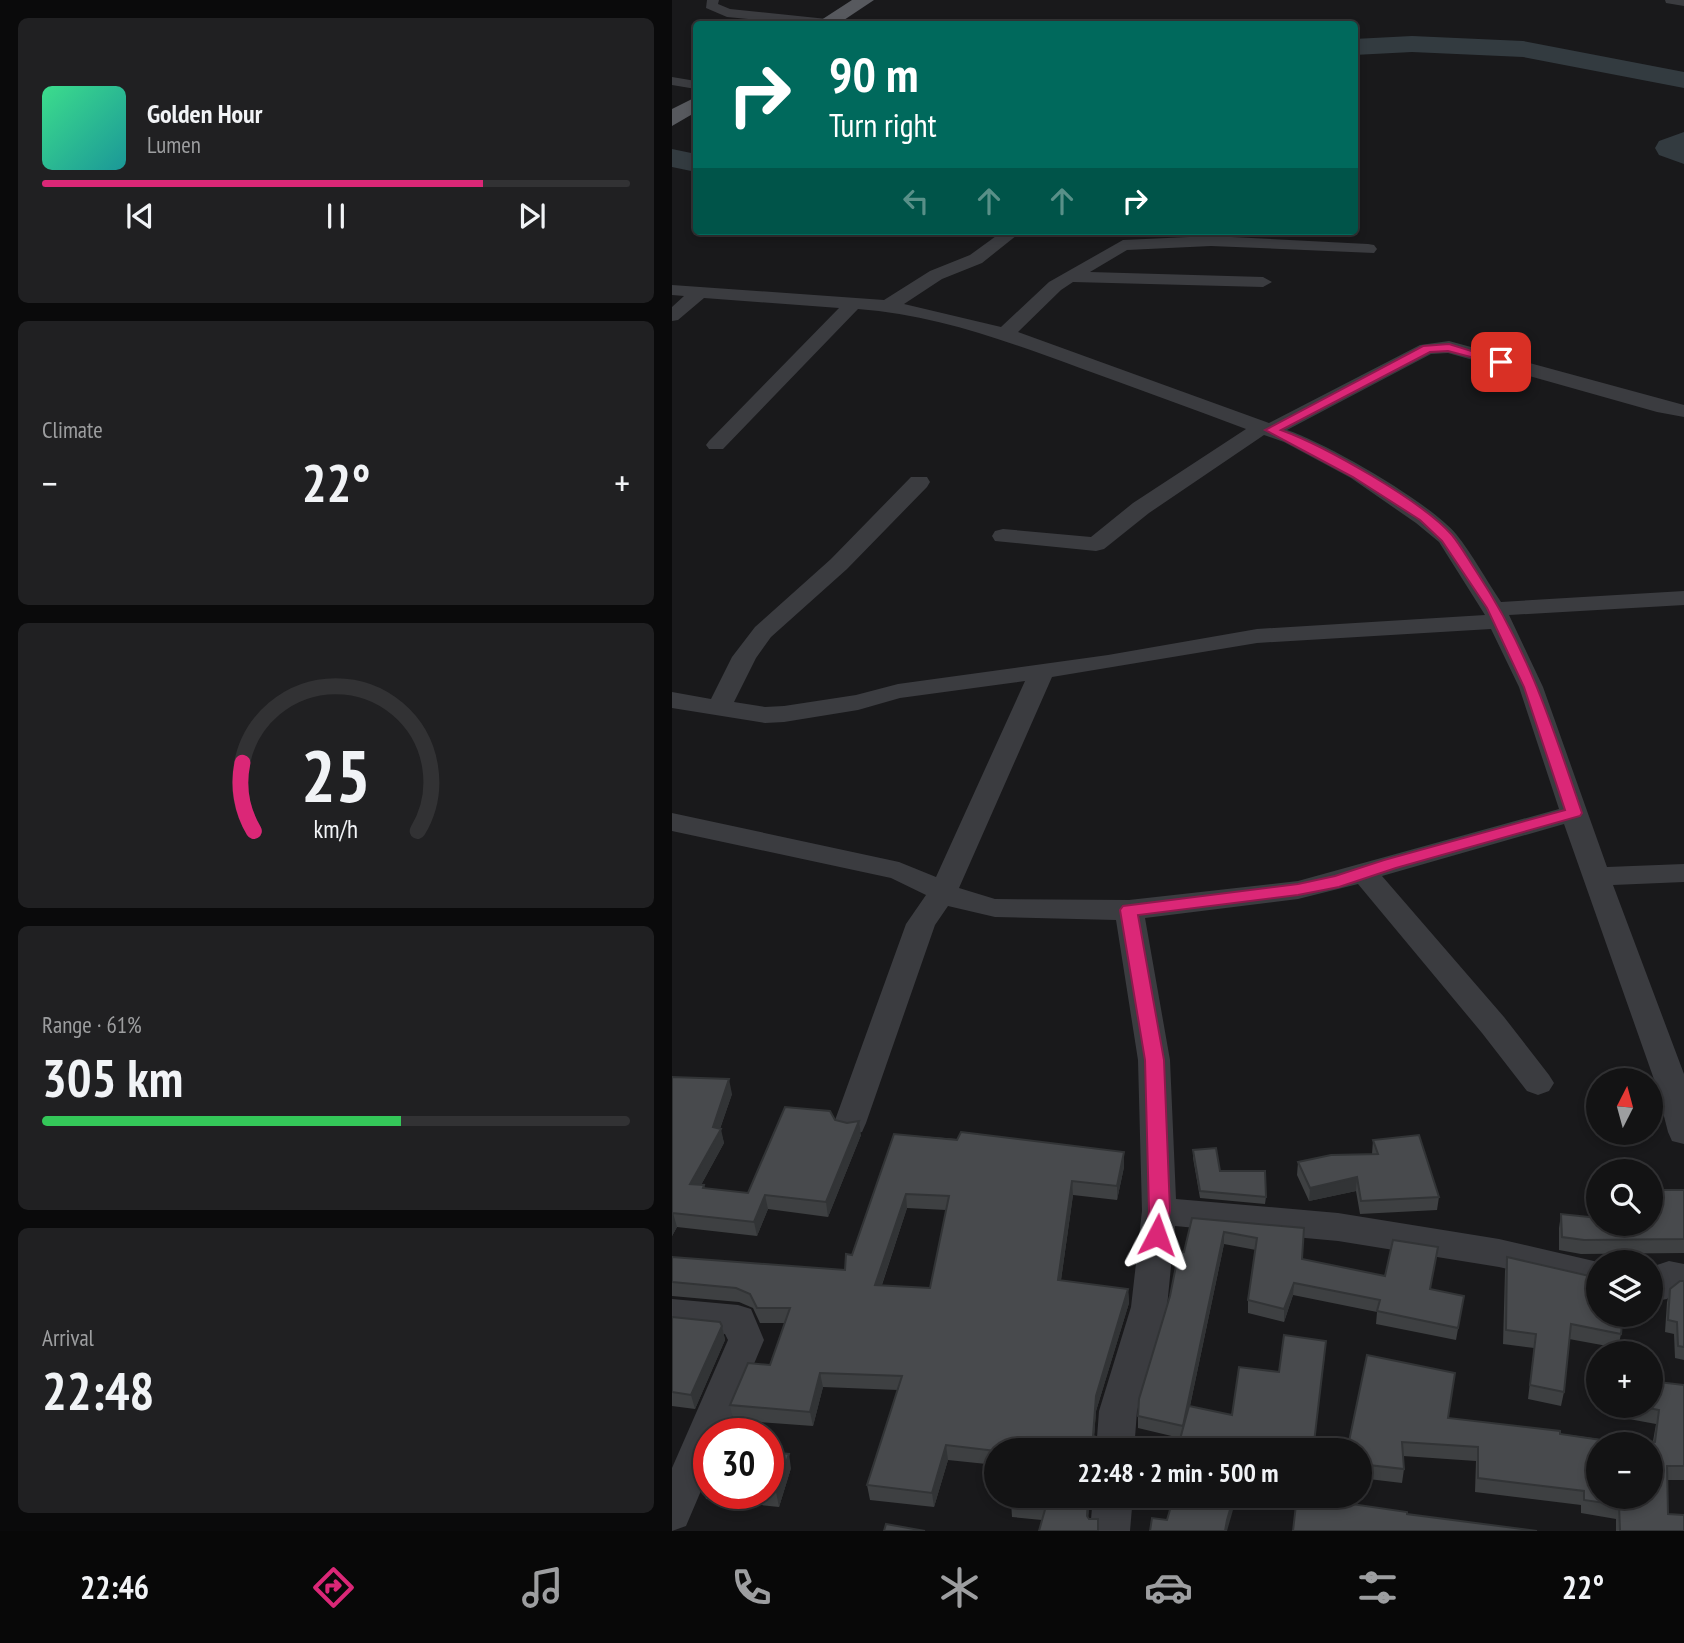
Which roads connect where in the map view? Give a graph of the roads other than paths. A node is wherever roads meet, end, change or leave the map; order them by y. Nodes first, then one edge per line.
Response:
1 (713, 0) edge
2 (865, 0) edge
3 (884, 0) edge
4 (1671, 0) edge
5 (1684, 2) edge
6 (803, 21) edge
7 (836, 21) edge
8 (838, 21) edge
9 (672, 81) edge
10 (693, 84) edge
11 (693, 105) edge
12 (693, 118) edge
13 (672, 119) edge
14 (672, 131) edge
15 (1009, 235) edge
16 (1211, 236) edge
17 (1280, 237) edge
18 (1368, 249) dead end
19 (1070, 277) junction
20 (1263, 282) dead end
21 (672, 290) edge
22 (699, 293) junction
23 (854, 303) junction
24 (888, 306) junction
25 (672, 316) edge
26 (1005, 334) junction
27 (1684, 411) edge
28 (1266, 428) junction
29 (716, 445) dead end
30 (919, 482) dead end
31 (1003, 537) dead end
32 (1684, 598) edge
33 (1497, 615) junction
34 (1042, 671) junction
35 (672, 700) edge
36 (719, 708) junction
37 (1574, 813) junction
38 (672, 822) edge
39 (1364, 873) junction
40 (1684, 873) edge
41 (1596, 877) junction
42 (944, 890) junction
43 (1129, 910) junction
44 (1538, 1083) dead end
45 (850, 1123) edge
46 (1684, 1132) edge
47 (1160, 1211) junction
48 (1586, 1273) edge
49 (1684, 1278) edge
50 (1663, 1281) edge
51 (672, 1314) edge
52 (1116, 1438) edge
53 (1112, 1508) edge
54 (672, 1513) edge
55 (1110, 1531) edge

1 - 6 street
2 - 7 main road
3 - 8 main road
4 - 5 street
9 - 10 street
11 - 13 main road
12 - 14 main road
15 - 24 street
16 - 17 street
16 - 19 street
17 - 18 street
19 - 20 street
19 - 26 street
21 - 22 street
22 - 23 street
22 - 25 street
23 - 24 street
23 - 29 street
24 - 26 street
26 - 28 street
27 - 28 street
28 - 31 street
28 - 33 street
30 - 36 street
32 - 33 street
33 - 34 street
33 - 37 street
34 - 36 street
34 - 42 street
35 - 36 street
37 - 39 street
37 - 41 street
38 - 42 street
39 - 43 street
39 - 44 street
40 - 41 street
41 - 46 street
42 - 43 street
42 - 45 street
43 - 47 street
47 - 48 street
47 - 52 street
49 - 50 street
51 - 54 street
53 - 55 street

